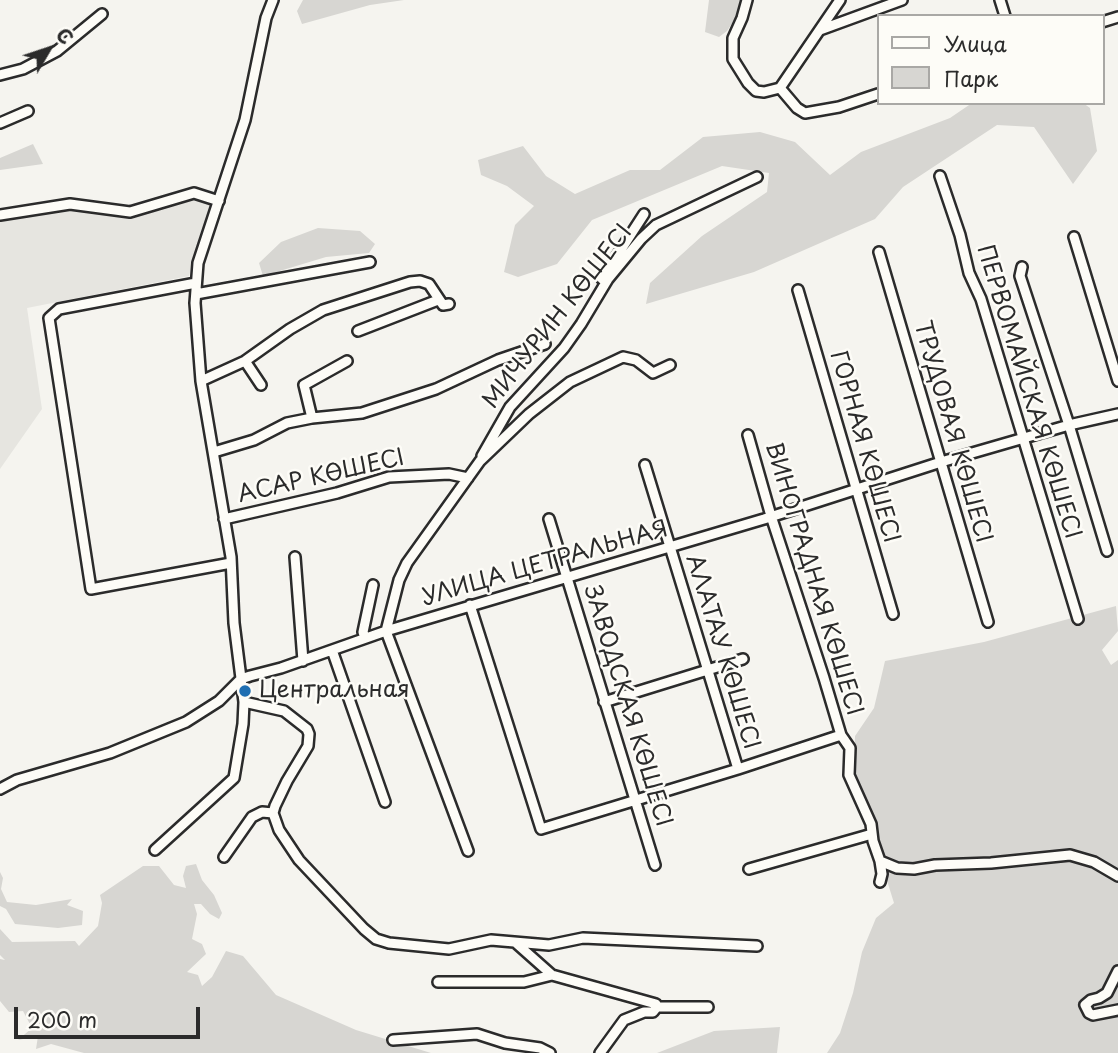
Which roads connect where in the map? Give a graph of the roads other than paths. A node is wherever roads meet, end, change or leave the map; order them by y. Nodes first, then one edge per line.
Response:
1 (273, 0) edge
2 (747, 0) edge
3 (840, 0) edge
4 (902, 0) edge
5 (102, 14) dead end
6 (820, 30) junction
7 (0, 75) edge
8 (780, 88) junction
9 (876, 95) edge
10 (28, 111) dead end
11 (0, 123) edge
12 (940, 176) dead end
13 (757, 177) dead end
14 (219, 201) junction
15 (644, 214) dead end
16 (0, 215) edge
17 (1074, 237) dead end
18 (878, 252) dead end
19 (370, 262) dead end
20 (1022, 267) dead end
21 (196, 283) junction
22 (798, 290) dead end
23 (195, 294) junction
24 (438, 300) junction
25 (592, 303) junction
26 (449, 304) dead end
27 (358, 331) dead end
28 (545, 344) dead end
29 (245, 361) junction
30 (346, 361) dead end
31 (670, 365) dead end
32 (201, 381) junction
33 (1118, 381) edge
34 (261, 385) dead end
35 (1118, 414) edge
36 (312, 418) junction
37 (1069, 425) junction
38 (748, 435) dead end
39 (1023, 438) junction
40 (214, 452) junction
41 (480, 461) junction
42 (941, 462) junction
43 (645, 465) dead end
44 (468, 478) junction
45 (855, 489) junction
46 (771, 516) junction
47 (223, 519) junction
48 (549, 519) dead end
49 (669, 547) junction
50 (1107, 551) dead end
51 (295, 557) dead end
52 (231, 563) junction
53 (566, 577) junction
54 (373, 585) dead end
55 (470, 605) junction
56 (893, 614) dead end
57 (1079, 620) dead end
58 (988, 622) dead end
59 (386, 631) junction
60 (365, 638) junction
61 (332, 650) junction
62 (743, 659) dead end
63 (303, 660) junction
64 (707, 670) junction
65 (241, 679) junction
66 (244, 702) junction
67 (604, 702) junction
68 (841, 735) junction
69 (738, 769) junction
70 (0, 789) edge
71 (637, 800) junction
72 (385, 803) dead end
73 (274, 813) junction
74 (872, 834) junction
75 (155, 850) dead end
76 (468, 851) dead end
77 (223, 858) dead end
78 (880, 861) junction
79 (655, 865) dead end
80 (749, 869) dead end
81 (1118, 876) edge
82 (880, 882) dead end
83 (516, 943) junction
84 (757, 946) dead end
85 (1118, 971) edge
86 (552, 975) junction
87 (438, 982) dead end
88 (657, 1007) junction
89 (708, 1007) dead end
90 (1118, 1010) edge
91 (393, 1040) dead end
92 (550, 1053) edge
93 (600, 1053) edge

1 - 14 street
2 - 8 street
3 - 6 street
4 - 6 street
5 - 7 street
6 - 8 street
8 - 9 street
10 - 11 street
12 - 39 street, ПЕРВОМАЙСКАЯ КӨШЕСІ
13 - 25 street, МИЧУРИН КӨШЕСІ
14 - 16 street
14 - 21 street
15 - 25 street
17 - 33 street
18 - 42 street, ТРУДОВАЯ КӨШЕСІ
19 - 23 street
20 - 37 street
21 - 23 street
21 - 52 street
22 - 45 street, ГОРНАЯ КӨШЕСІ
23 - 32 street
24 - 26 street
24 - 27 street
24 - 29 street
25 - 41 street, МИЧУРИН КӨШЕСІ
28 - 36 street
29 - 32 street
29 - 34 street
30 - 36 street
31 - 41 street
32 - 40 street
35 - 37 street, УЛИЦА ЦЕТРАЛЬНАЯ
36 - 40 street
37 - 39 street, УЛИЦА ЦЕТРАЛЬНАЯ
37 - 50 street
38 - 46 street, ВИНОГРАДНАЯ КӨШЕСІ
39 - 42 street, УЛИЦА ЦЕТРАЛЬНАЯ
39 - 57 street, ПЕРВОМАЙСКАЯ КӨШЕСІ
40 - 47 street
41 - 44 street
42 - 45 street, УЛИЦА ЦЕТРАЛЬНАЯ
42 - 58 street, ТРУДОВАЯ КӨШЕСІ
43 - 49 street, АЛАТАУ КӨШЕСІ
44 - 47 street, АСАР КӨШЕСІ
44 - 59 street
45 - 46 street, УЛИЦА ЦЕТРАЛЬНАЯ
45 - 56 street, ГОРНАЯ КӨШЕСІ
46 - 49 street, УЛИЦА ЦЕТРАЛЬНАЯ
46 - 68 street, ВИНОГРАДНАЯ КӨШЕСІ
47 - 52 street
48 - 53 street, ЗАВОДСКАЯ КӨШЕСІ
49 - 53 street, УЛИЦА ЦЕТРАЛЬНАЯ
49 - 64 street, АЛАТАУ КӨШЕСІ
51 - 63 street
52 - 65 street
53 - 55 street, УЛИЦА ЦЕТРАЛЬНАЯ
53 - 67 street, ЗАВОДСКАЯ КӨШЕСІ
54 - 60 street
55 - 59 street, УЛИЦА ЦЕТРАЛЬНАЯ
55 - 71 street
59 - 60 street, УЛИЦА ЦЕТРАЛЬНАЯ
59 - 76 street
60 - 61 street, УЛИЦА ЦЕТРАЛЬНАЯ
61 - 63 street, УЛИЦА ЦЕТРАЛЬНАЯ
61 - 72 street
62 - 64 street
63 - 65 street, УЛИЦА ЦЕТРАЛЬНАЯ
64 - 67 street
64 - 69 street, АЛАТАУ КӨШЕСІ
65 - 66 street
65 - 70 street, УЛИЦА ЦЕТРАЛЬНАЯ
66 - 73 street
66 - 75 street
67 - 71 street, ЗАВОДСКАЯ КӨШЕСІ
68 - 69 street
68 - 74 street, ВИНОГРАДНАЯ КӨШЕСІ
69 - 71 street
71 - 79 street, ЗАВОДСКАЯ КӨШЕСІ
73 - 77 street
73 - 83 street
74 - 78 street, ВИНОГРАДНАЯ КӨШЕСІ
74 - 80 street
78 - 81 street
78 - 82 street, ВИНОГРАДНАЯ КӨШЕСІ
83 - 84 street
83 - 86 street
85 - 90 street
86 - 87 street
86 - 88 street
88 - 89 street
88 - 93 street
91 - 92 street

